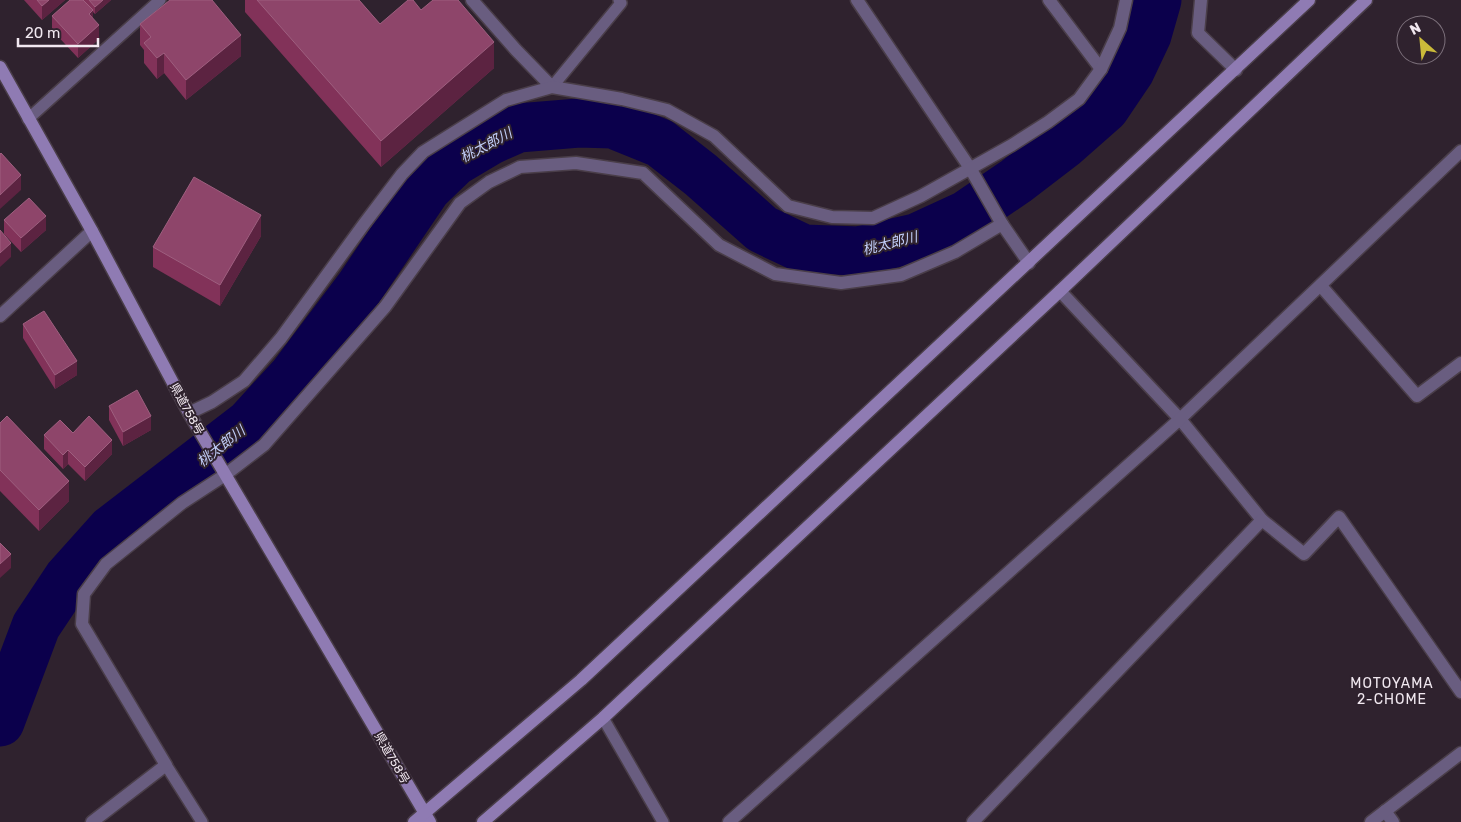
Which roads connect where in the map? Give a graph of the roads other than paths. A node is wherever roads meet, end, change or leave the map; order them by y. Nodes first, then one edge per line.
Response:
1 (160, 0) edge
2 (472, 0) edge
3 (619, 0) edge
4 (857, 0) edge
5 (1050, 0) edge
6 (1126, 0) edge
7 (1201, 0) edge
8 (1309, 0) edge
9 (1366, 0) edge
10 (0, 67) edge
11 (1101, 69) junction
12 (1236, 70) junction
13 (552, 87) junction
14 (28, 119) junction
15 (1461, 151) edge
16 (970, 168) junction
17 (1002, 224) junction
18 (92, 230) junction
19 (1029, 263) junction
20 (1320, 286) junction
21 (1060, 291) junction
22 (0, 316) edge
23 (1461, 363) edge
24 (189, 414) junction
25 (1180, 419) junction
26 (225, 475) junction
27 (1262, 520) junction
28 (1461, 692) edge
29 (603, 718) junction
30 (1461, 753) edge
31 (166, 765) junction
32 (1389, 817) edge
33 (423, 819) edge
34 (92, 822) edge
35 (202, 822) edge
36 (482, 822) edge
37 (663, 822) edge
38 (729, 822) edge
39 (974, 822) edge
40 (1371, 822) edge

1 - 14 lane
2 - 13 street
3 - 13 lane
4 - 16 street
5 - 11 street
6 - 11 street
7 - 12 street
8 - 12 street
9 - 21 street
10 - 14 street, 県道758号
11 - 16 street
12 - 19 street
13 - 16 street
13 - 24 street
14 - 18 street, 県道758号
15 - 20 street
16 - 17 street
17 - 19 street
17 - 26 street
18 - 22 street
18 - 24 street, 県道758号
19 - 33 street
20 - 23 street
20 - 25 street
21 - 25 street
21 - 29 street
24 - 26 street, 県道758号
25 - 27 street
25 - 38 street
26 - 31 street
26 - 33 street, 県道758号
27 - 28 street
27 - 39 street
29 - 36 street
29 - 37 lane
30 - 32 street
31 - 34 street
31 - 35 lane
32 - 40 street

